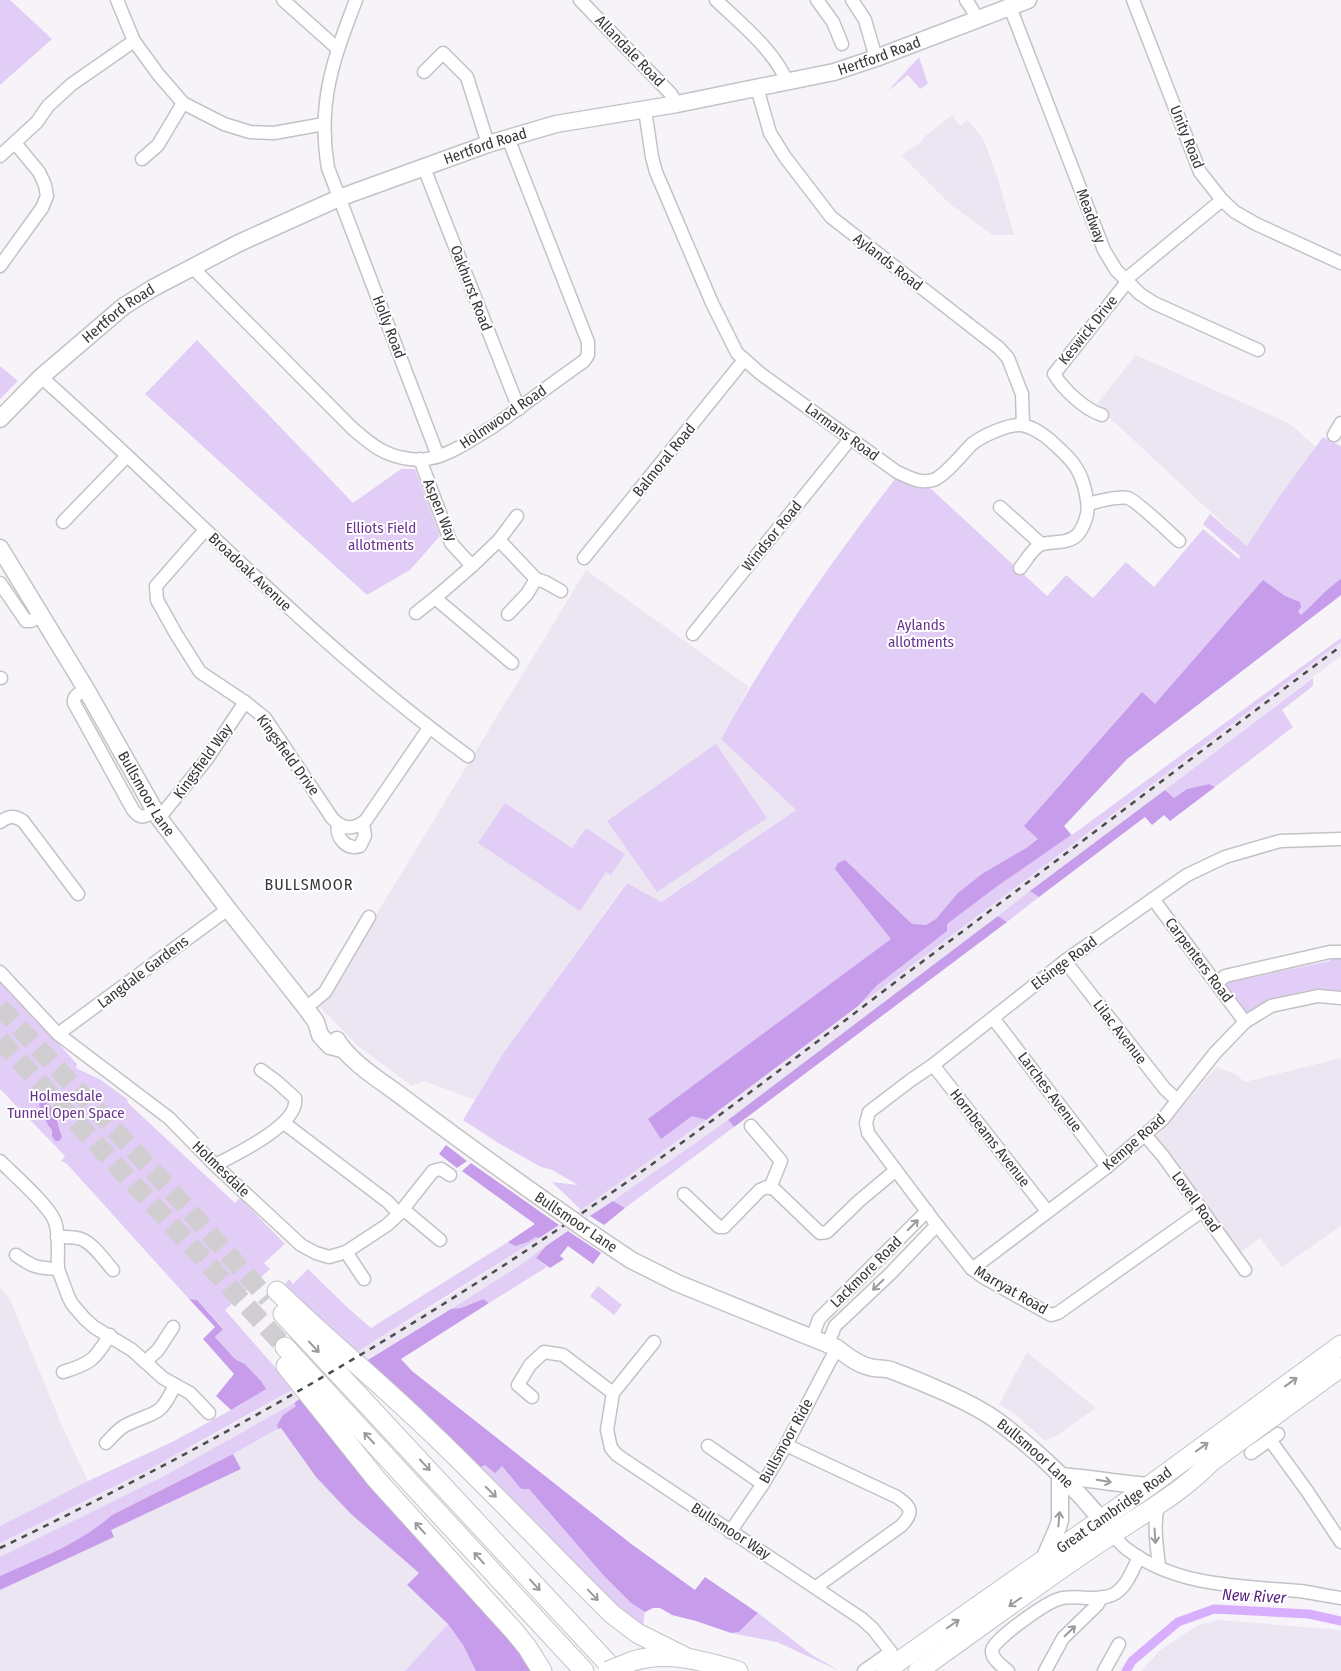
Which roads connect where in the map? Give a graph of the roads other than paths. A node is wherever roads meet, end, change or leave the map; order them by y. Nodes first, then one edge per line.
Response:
1 (117, 0) edge
2 (283, 0) edge
3 (356, 0) edge
4 (580, 0) edge
5 (716, 0) edge
6 (817, 0) edge
7 (852, 0) edge
8 (966, 0) edge
9 (1028, 0) edge
10 (1133, 0) edge
11 (1010, 7) junction
12 (977, 19) junction
13 (134, 41) junction
14 (842, 44) dead end
15 (338, 49) junction
16 (876, 58) junction
17 (424, 72) dead end
18 (787, 82) junction
19 (758, 88) junction
20 (183, 103) junction
21 (677, 104) junction
22 (645, 110) junction
23 (324, 124) junction
24 (508, 138) junction
25 (15, 143) junction
26 (488, 144) junction
27 (0, 156) edge
28 (142, 159) dead end
29 (424, 168) junction
30 (339, 198) junction
31 (1222, 200) junction
32 (1341, 263) edge
33 (0, 266) edge
34 (192, 267) junction
35 (1126, 281) junction
36 (1258, 350) dead end
37 (744, 360) junction
38 (41, 377) junction
39 (519, 409) junction
40 (1102, 415) dead end
41 (0, 419) edge
42 (1341, 423) edge
43 (1023, 425) junction
44 (1334, 435) dead end
45 (851, 438) junction
46 (127, 456) junction
47 (438, 456) junction
48 (420, 459) junction
49 (1089, 504) junction
50 (1000, 507) dead end
51 (517, 516) dead end
52 (63, 522) dead end
53 (206, 530) junction
54 (499, 540) junction
55 (1179, 541) dead end
56 (1041, 544) junction
57 (0, 548) edge
58 (584, 558) dead end
59 (472, 566) junction
60 (1020, 568) dead end
61 (536, 579) junction
62 (0, 583) edge
63 (561, 591) dead end
64 (435, 598) junction
65 (416, 613) dead end
66 (508, 614) dead end
67 (40, 616) junction
68 (693, 634) dead end
69 (512, 663) dead end
70 (245, 702) junction
71 (429, 728) junction
72 (468, 756) dead end
73 (157, 815) junction
74 (0, 822) edge
75 (363, 822) junction
76 (338, 824) junction
77 (1341, 839) edge
78 (78, 894) dead end
79 (1153, 899) junction
80 (228, 909) junction
81 (369, 917) dead end
82 (1341, 952) edge
83 (1065, 961) junction
84 (0, 972) edge
85 (1217, 983) junction
86 (1341, 998) edge
87 (306, 1008) junction
88 (993, 1018) junction
89 (1245, 1022) junction
90 (58, 1034) junction
91 (933, 1065) junction
92 (261, 1070) dead end
93 (1177, 1100) junction
94 (284, 1123) junction
95 (751, 1126) dead end
96 (1145, 1135) junction
97 (0, 1160) edge
98 (215, 1164) junction
99 (1107, 1166) junction
100 (896, 1170) junction
101 (450, 1175) dead end
102 (770, 1188) junction
103 (684, 1194) dead end
104 (927, 1211) junction
105 (1047, 1211) junction
106 (1202, 1211) junction
107 (401, 1212) junction
108 (937, 1225) junction
109 (57, 1238) junction
110 (440, 1240) dead end
111 (346, 1252) junction
112 (16, 1254) dead end
113 (58, 1269) junction
114 (972, 1269) junction
115 (113, 1270) dead end
116 (1245, 1270) dead end
117 (364, 1279) dead end
118 (173, 1327) dead end
119 (110, 1335) junction
120 (812, 1338) junction
121 (654, 1342) dead end
122 (1341, 1345) edge
123 (833, 1346) junction
124 (144, 1362) junction
125 (1341, 1366) edge
126 (63, 1372) dead end
127 (175, 1385) junction
128 (613, 1393) junction
129 (532, 1397) dead end
130 (209, 1413) dead end
131 (106, 1443) dead end
132 (786, 1445) junction
133 (708, 1446) dead end
134 (1252, 1453) dead end
135 (1212, 1461) junction
136 (1060, 1476) junction
137 (763, 1484) junction
138 (1149, 1486) junction
139 (1158, 1505) junction
140 (1106, 1526) junction
141 (730, 1532) junction
142 (1341, 1542) edge
143 (1139, 1557) junction
144 (1044, 1559) junction
145 (1159, 1567) junction
146 (816, 1587) junction
147 (998, 1592) junction
148 (1102, 1597) junction
149 (1341, 1598) edge
150 (1120, 1644) dead end
151 (688, 1658) junction
152 (542, 1671) edge
153 (584, 1671) edge
154 (608, 1671) edge
155 (615, 1671) edge
156 (738, 1671) edge
157 (864, 1671) edge
158 (884, 1671) edge
159 (918, 1671) edge
160 (1008, 1671) edge
161 (1045, 1671) edge
162 (1104, 1671) edge

1 - 13 street
2 - 15 street
3 - 15 street, Holly Road
4 - 21 street, Allandale Road
5 - 18 street
6 - 14 street
7 - 16 street
8 - 12 street
9 - 11 main road, Hertford Road
10 - 31 street, Unity Road
11 - 12 main road, Hertford Road
11 - 35 street, Meadway
12 - 16 main road, Hertford Road
13 - 20 street
13 - 25 street
15 - 23 street, Holly Road
16 - 18 main road, Hertford Road
17 - 26 street
18 - 19 main road, Hertford Road
19 - 21 main road, Hertford Road
19 - 43 street, Aylands Road
20 - 23 street
20 - 28 street
21 - 22 main road, Hertford Road
22 - 24 main road, Hertford Road
22 - 37 street, Larmans Road
23 - 30 street, Holly Road
24 - 26 main road, Hertford Road
24 - 39 street, Holmwood Road
25 - 27 street
25 - 33 street
26 - 29 main road, Hertford Road
29 - 30 main road, Hertford Road
29 - 39 street, Oakhurst Road
30 - 34 main road, Hertford Road
30 - 47 street, Holly Road
31 - 32 street, Unity Road
31 - 35 street, Keswick Drive
34 - 38 main road, Hertford Road
34 - 48 street, Holmwood Road
35 - 36 street, Meadway
35 - 40 street, Keswick Drive
37 - 45 street, Larmans Road
37 - 58 street, Balmoral Road
38 - 41 main road, Hertford Road
38 - 46 street, Broadoak Avenue
39 - 47 street, Holmwood Road
42 - 44 street
43 - 45 street, Larmans Road
43 - 49 street
45 - 68 street, Windsor Road
46 - 52 street
46 - 53 street, Broadoak Avenue
47 - 48 street, Holmwood Road
48 - 59 street, Aspen Way
49 - 55 street
49 - 56 street
50 - 56 street
51 - 54 street
53 - 70 street, Kingsfield Drive
53 - 71 street, Broadoak Avenue
54 - 59 street
54 - 61 street
56 - 60 street
57 - 67 main road, Bullsmoor Lane
59 - 64 street
61 - 63 street
61 - 66 street
62 - 67 street
64 - 65 street
64 - 69 street
67 - 73 main road, Bullsmoor Lane
70 - 73 street, Kingsfield Way
70 - 76 street, Kingsfield Drive
71 - 72 street, Broadoak Avenue
71 - 75 street
73 - 80 main road, Bullsmoor Lane
74 - 78 street
75 - 76 street
75 - 76 street, Kingsfield Drive
77 - 79 street, Elsinge Road
79 - 83 street, Elsinge Road
79 - 85 street, Carpenters Road
80 - 87 main road, Bullsmoor Lane
80 - 90 street, Langdale Gardens
81 - 87 street
82 - 85 street
83 - 88 street, Elsinge Road
83 - 93 street, Lilac Avenue
84 - 90 street, Holmesdale
85 - 89 street, Carpenters Road
86 - 89 street, Kempe Road
87 - 120 main road, Bullsmoor Lane, bridge
88 - 91 street, Elsinge Road
88 - 99 street, Larches Avenue
89 - 93 street, Kempe Road
90 - 98 street, Holmesdale
91 - 100 street, Elsinge Road
91 - 105 street, Hornbeams Avenue
92 - 94 street
93 - 96 street, Kempe Road
94 - 98 street
94 - 107 street
95 - 102 street
96 - 99 street, Kempe Road
96 - 106 street, Lovell Road
97 - 109 street
98 - 111 street, Holmesdale
99 - 105 street, Kempe Road
100 - 102 street
100 - 104 street, Marryat Road
101 - 107 street, Holmesdale
102 - 103 street
104 - 108 street, Marryat Road
120 -> 104 street, Lackmore Road
105 - 114 street, Kempe Road
106 - 114 street, Marryat Road
106 - 116 street, Lovell Road
107 - 110 street
107 - 111 street, Holmesdale
108 - 114 street, Marryat Road
108 -> 123 street, Lackmore Road
109 - 113 street
109 - 115 street
111 - 117 street
112 - 113 street
113 - 119 street
118 - 124 street
119 - 124 street
119 - 126 street
120 - 123 main road, Bullsmoor Lane
121 - 128 street, Bullsmoor Way
138 -> 122 highway, Great Cambridge Road
123 - 132 street, Bullsmoor Ride
123 - 136 main road, Bullsmoor Lane
124 - 127 street
125 - 135 highway, Great Cambridge Road
127 - 130 street
127 - 131 street
128 - 129 street
128 - 141 street, Bullsmoor Way
132 - 137 street, Bullsmoor Ride
132 - 146 street
133 - 137 street
134 - 142 street
135 - 139 highway, Great Cambridge Road
135 - 140 highway
136 -> 138 main road
136 - 140 main road, Bullsmoor Lane
144 -> 136 main road
137 - 141 street, Bullsmoor Ride
138 - 140 highway, Great Cambridge Road
139 - 140 highway, Great Cambridge Road
139 -> 145 street
140 - 143 street, Bullsmoor Lane
140 - 144 highway, Great Cambridge Road
140 - 147 highway
140 -> 159 highway, Great Cambridge Road
141 - 146 street, Bullsmoor Way
143 - 145 street, Bullsmoor Lane
143 - 148 street
144 - 147 highway, Great Cambridge Road
145 - 149 street, Bullsmoor Lane
146 - 157 street, Bullsmoor Way
158 -> 147 highway, Great Cambridge Road
148 - 160 street
161 -> 148 street
150 - 162 street
151 - 154 highway, bridge
151 - 155 highway
151 - 156 highway
152 - 153 highway

